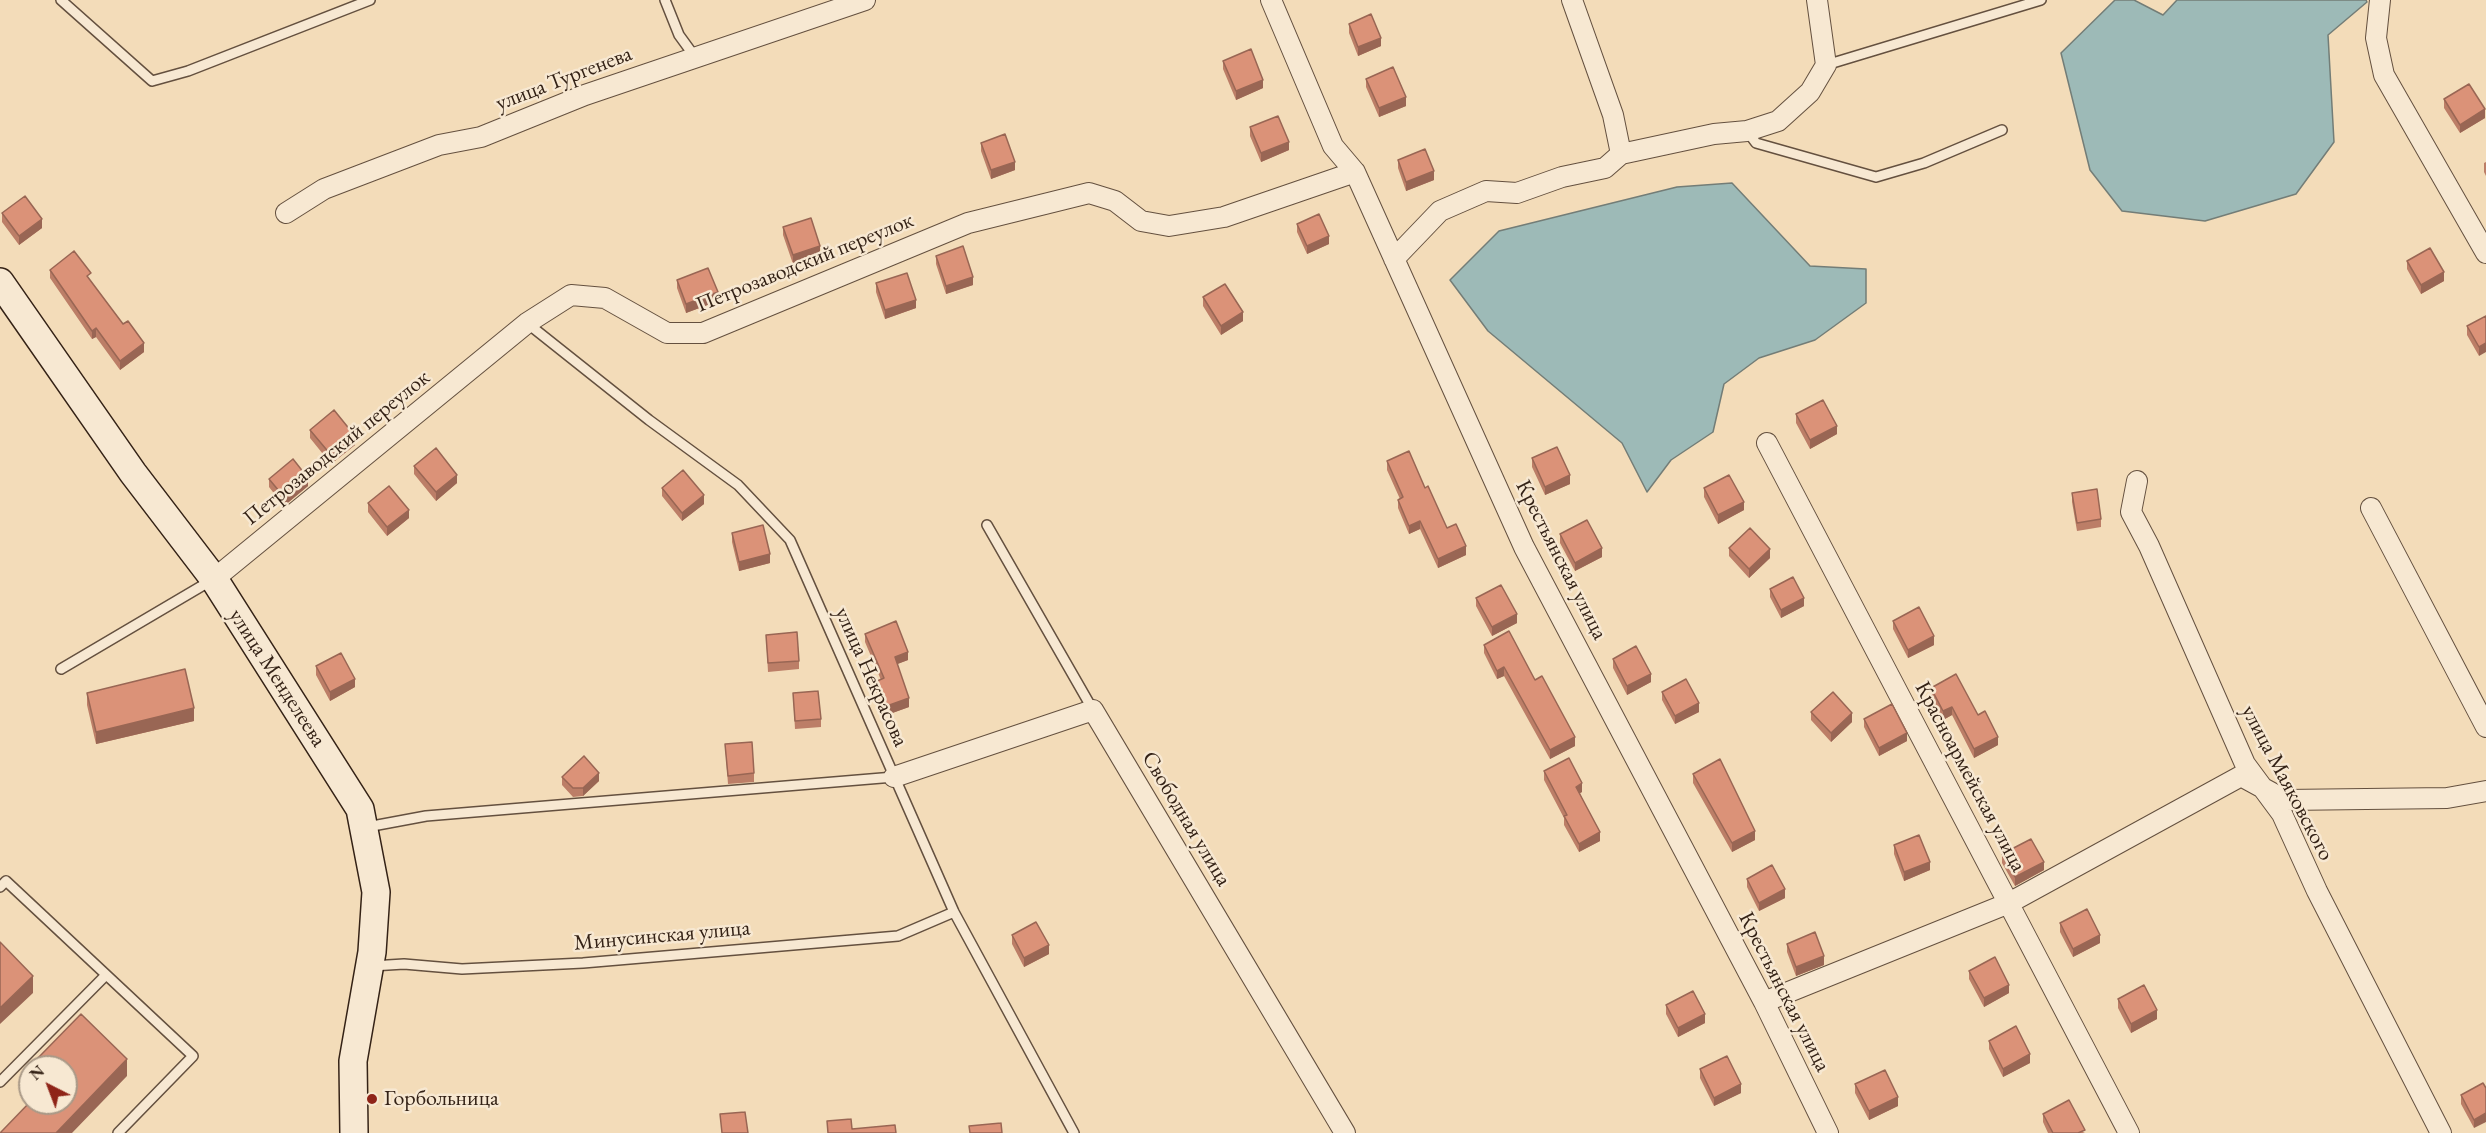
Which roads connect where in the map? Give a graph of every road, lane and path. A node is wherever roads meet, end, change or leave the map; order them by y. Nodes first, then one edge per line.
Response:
1 (61, 0) edge
2 (370, 0) edge
3 (665, 0) edge
4 (865, 0) edge
5 (1271, 0) edge
6 (1572, 0) edge
7 (1817, 0) edge
8 (2041, 0) edge
9 (2380, 0) edge
10 (695, 57) junction
11 (1827, 65) junction
12 (2002, 129) dead end
13 (1747, 131) junction
14 (1621, 154) junction
15 (1355, 172) junction
16 (286, 213) dead end
17 (2486, 253) edge
18 (1394, 259) junction
19 (0, 282) edge
20 (527, 323) junction
21 (1767, 443) dead end
22 (2137, 482) dead end
23 (2371, 508) dead end
24 (987, 525) dead end
25 (214, 579) junction
26 (61, 669) dead end
27 (1093, 710) junction
28 (2486, 727) edge
29 (894, 777) junction
30 (2263, 788) junction
31 (2486, 791) edge
32 (365, 827) junction
33 (0, 887) edge
34 (2009, 903) junction
35 (954, 912) junction
36 (369, 967) junction
37 (106, 975) junction
38 (1764, 1002) junction
39 (0, 1082) edge
40 (118, 1133) edge
41 (354, 1133) edge
42 (1074, 1133) edge
43 (1345, 1133) edge
44 (1828, 1133) edge
45 (2129, 1133) edge
46 (2441, 1133) edge

1 - 2 lane
3 - 10 lane
4 - 10 street, улица Тургенева
5 - 15 street, Крестьянская улица
6 - 14 street
7 - 11 street
8 - 11 lane
9 - 17 street
10 - 16 street, улица Тургенева
11 - 13 street
12 - 13 lane
13 - 14 street
14 - 18 street
15 - 18 street, Крестьянская улица
15 - 20 street, Петрозаводский переулок
18 - 38 street, Крестьянская улица
19 - 25 street, улица Менделеева
20 - 25 street, Петрозаводский переулок
20 - 29 lane, улица Некрасова
21 - 34 street, Красноармейская улица
22 - 30 street, улица Маяковского
23 - 28 street
24 - 27 lane
25 - 26 lane
25 - 32 street, улица Менделеева
27 - 29 street
27 - 43 street, Свободная улица
29 - 32 lane
29 - 35 lane, улица Некрасова
30 - 31 street
30 - 34 street
30 - 46 street, улица Маяковского
32 - 36 street, улица Менделеева
33 - 37 lane
34 - 38 street
34 - 45 street, Красноармейская улица
35 - 36 lane, Минусинская улица
35 - 42 lane, улица Некрасова
36 - 41 street, улица Менделеева
37 - 39 lane
37 - 40 lane
38 - 44 street, Крестьянская улица

